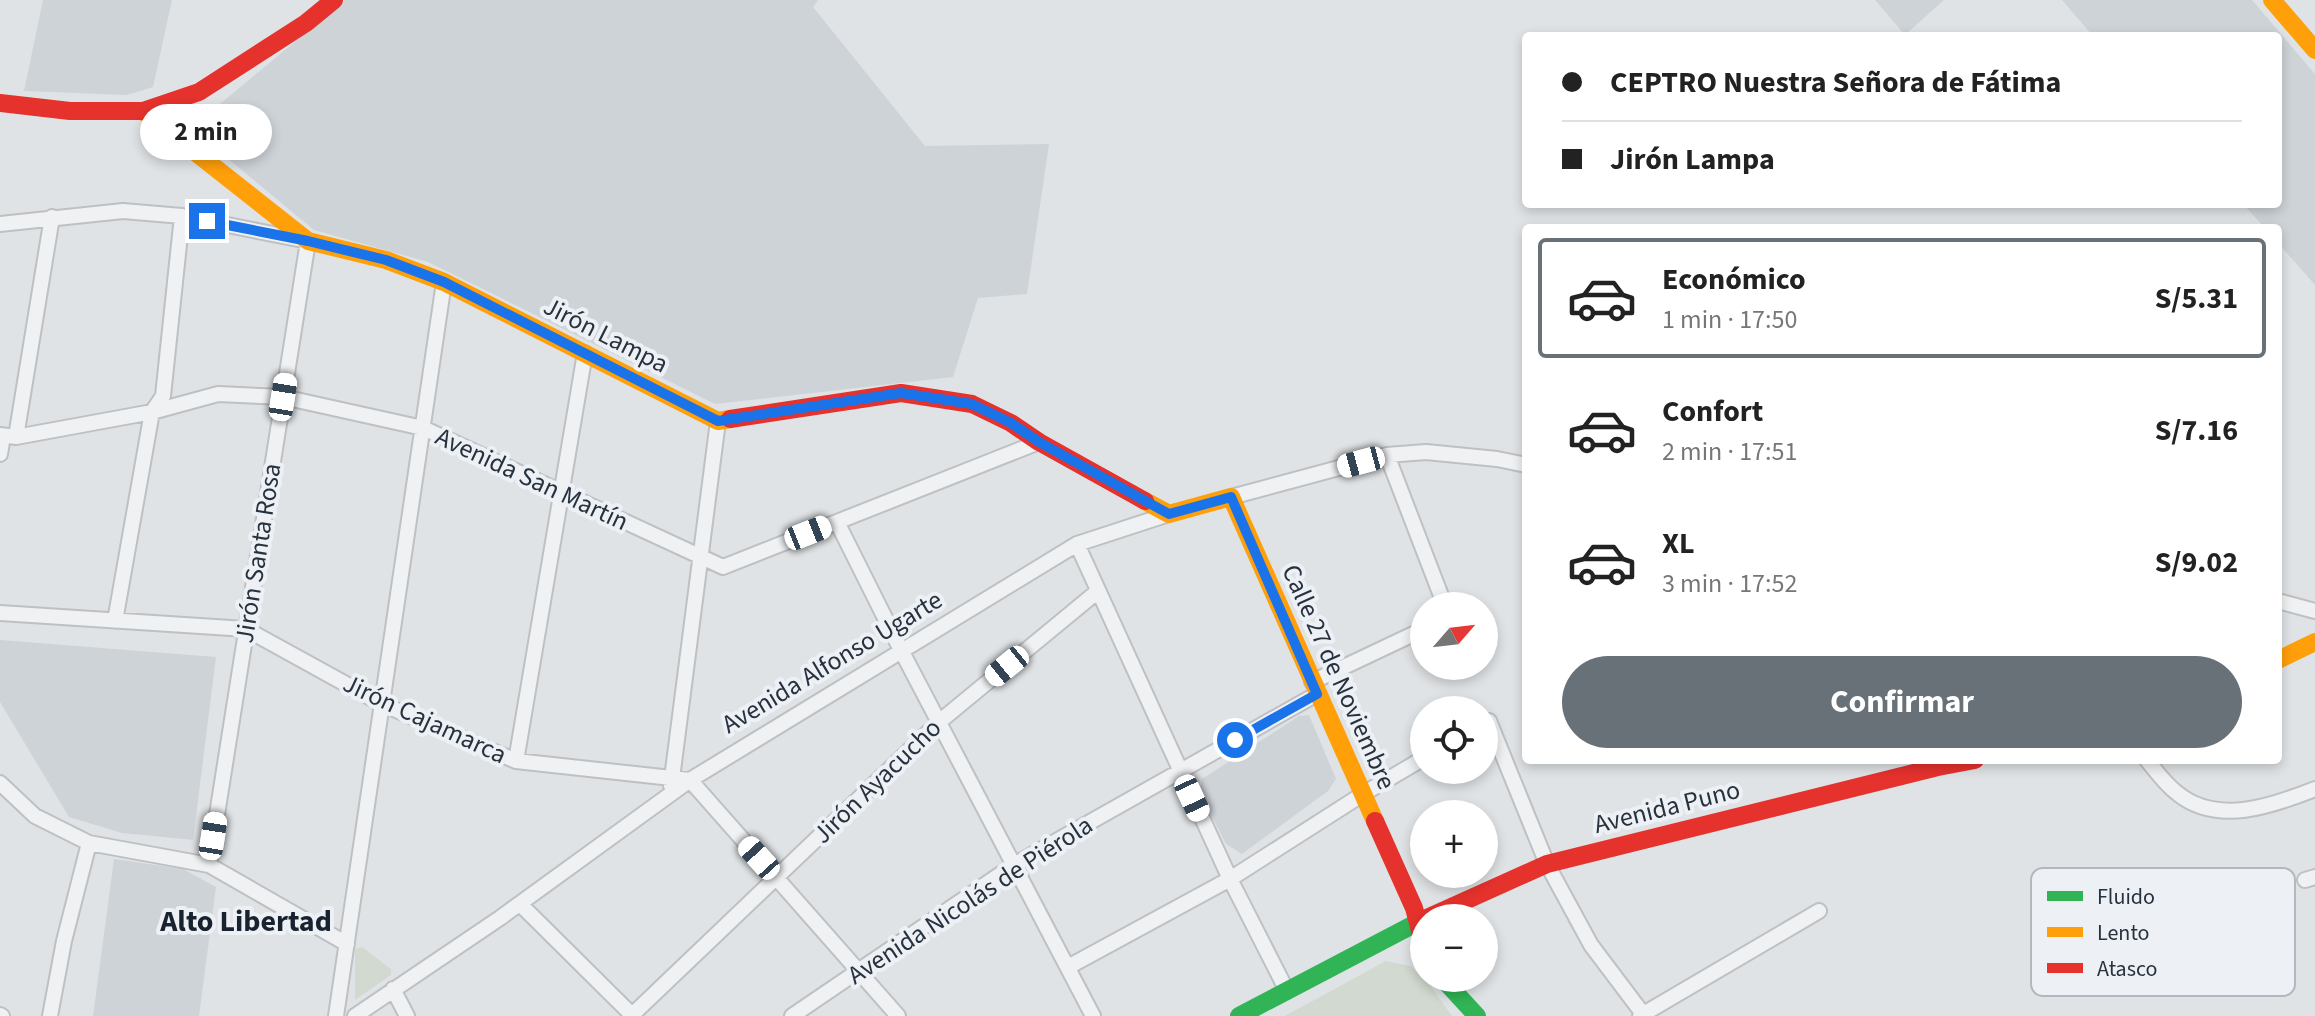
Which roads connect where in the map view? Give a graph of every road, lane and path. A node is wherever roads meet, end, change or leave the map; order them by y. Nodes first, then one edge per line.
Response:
1 (334, 0) edge
2 (2272, 0) edge
3 (2315, 50) edge
4 (0, 103) edge
5 (143, 111) junction
6 (182, 216) junction
7 (52, 217) junction
8 (0, 224) edge
9 (308, 241) junction
10 (444, 282) junction
11 (585, 353) junction
12 (283, 397) junction
13 (152, 412) junction
14 (718, 421) junction
15 (423, 428) junction
16 (6, 436) edge
17 (1039, 442) junction
18 (0, 454) edge
19 (1387, 455) junction
20 (1522, 464) edge
21 (561, 492) junction
22 (1231, 497) junction
23 (1169, 514) junction
24 (837, 522) junction
25 (1077, 544) junction
26 (701, 557) junction
27 (1098, 591) junction
28 (1440, 592) edge
29 (2282, 602) edge
30 (2315, 611) edge
31 (0, 613) edge
32 (115, 621) junction
33 (246, 629) junction
34 (1410, 637) edge
35 (2314, 644) edge
36 (901, 650) junction
37 (2282, 658) edge
38 (1314, 688) junction
39 (382, 704) junction
40 (939, 722) junction
41 (1498, 750) edge
42 (516, 761) junction
43 (1956, 764) edge
44 (2151, 764) edge
45 (1410, 766) edge
46 (1180, 771) junction
47 (673, 776) junction
48 (690, 780) junction
49 (0, 783) edge
50 (2315, 789) edge
51 (670, 794) junction
52 (1363, 794) junction
53 (89, 843) junction
54 (1547, 864) junction
55 (209, 865) junction
56 (1014, 865) junction
57 (776, 878) junction
58 (1230, 879) junction
59 (520, 904) junction
60 (1412, 904) edge
61 (1458, 904) edge
62 (1819, 911) dead end
63 (1410, 926) edge
64 (347, 944) junction
65 (1068, 967) junction
66 (859, 971) junction
67 (393, 989) junction
68 (1287, 991) junction
69 (1455, 992) edge
70 (1641, 1015) edge
71 (50, 1016) edge
72 (336, 1016) edge
73 (355, 1016) edge
74 (407, 1016) edge
75 (632, 1016) edge
76 (792, 1016) edge
77 (898, 1016) edge
78 (1093, 1016) edge
79 (1239, 1016) edge
80 (1477, 1016) edge

1 - 5 main road
2 - 3 main road
4 - 5 main road
5 - 9 main road
6 - 7 street, Jirón Lampa
6 - 9 street, Jirón Lampa
6 - 13 street
7 - 8 street, Jirón Lampa
7 - 16 street
9 - 10 main road, Jirón Lampa
9 - 12 street, Jirón Santa Rosa
10 - 11 main road, Jirón Lampa
10 - 15 street
11 - 14 main road, Jirón Lampa
11 - 21 street
12 - 13 street, Avenida San Martín
12 - 15 street, Avenida San Martín
12 - 33 street, Jirón Santa Rosa
13 - 16 street, Avenida San Martín
13 - 32 street
14 - 17 main road
14 - 26 street
15 - 21 street, Avenida San Martín
15 - 39 street
16 - 18 street
17 - 23 main road
17 - 24 street, Avenida San Martín
19 - 20 street, Avenida Alfonso Ugarte
19 - 22 street, Avenida Alfonso Ugarte
19 - 28 street
21 - 26 street, Avenida San Martín
21 - 42 street
22 - 23 main road, Avenida Alfonso Ugarte
22 - 38 main road, Calle 27 de Noviembre
23 - 25 street, Avenida Alfonso Ugarte
24 - 26 street, Avenida San Martín
24 - 36 street
25 - 27 street
25 - 36 street, Avenida Alfonso Ugarte
26 - 47 street
27 - 40 street, Jirón Ayacucho
27 - 46 street
29 - 30 street
31 - 32 street, Jirón Cajamarca
32 - 33 street, Jirón Cajamarca
33 - 39 street, Jirón Cajamarca
33 - 55 street, Jirón Santa Rosa
34 - 38 street, Avenida Nicolás de Piérola
35 - 37 main road
36 - 40 street
36 - 48 street, Avenida Alfonso Ugarte
38 - 46 street, Avenida Nicolás de Piérola
38 - 52 main road, Calle 27 de Noviembre
39 - 42 street, Jirón Cajamarca
39 - 64 street
40 - 56 street
40 - 57 street, Jirón Ayacucho
41 - 54 street
42 - 47 street, Jirón Cajamarca
43 - 54 main road, Avenida Puno
44 - 50 street
45 - 52 street
46 - 56 street, Avenida Nicolás de Piérola
46 - 58 street
47 - 48 street, Jirón Cajamarca
47 - 51 street
48 - 51 street, Avenida Alfonso Ugarte
48 - 57 street
49 - 53 street
51 - 59 street, Avenida Alfonso Ugarte
52 - 58 street
52 - 60 main road, Calle 27 de Noviembre
53 - 55 street
53 - 71 street
54 - 61 main road, Avenida Puno
54 - 70 street
55 - 64 street
56 - 65 street
56 - 66 street, Avenida Nicolás de Piérola
57 - 66 street
57 - 75 street, Jirón Ayacucho
58 - 65 street
58 - 68 street
59 - 67 street, Avenida Alfonso Ugarte
59 - 75 street
62 - 70 street
63 - 68 main road, Avenida Puno
64 - 72 street
65 - 78 street
66 - 76 street, Avenida Nicolás de Piérola
66 - 77 street
67 - 73 street, Avenida Alfonso Ugarte
67 - 74 street
68 - 79 main road, Avenida Puno
69 - 80 main road

